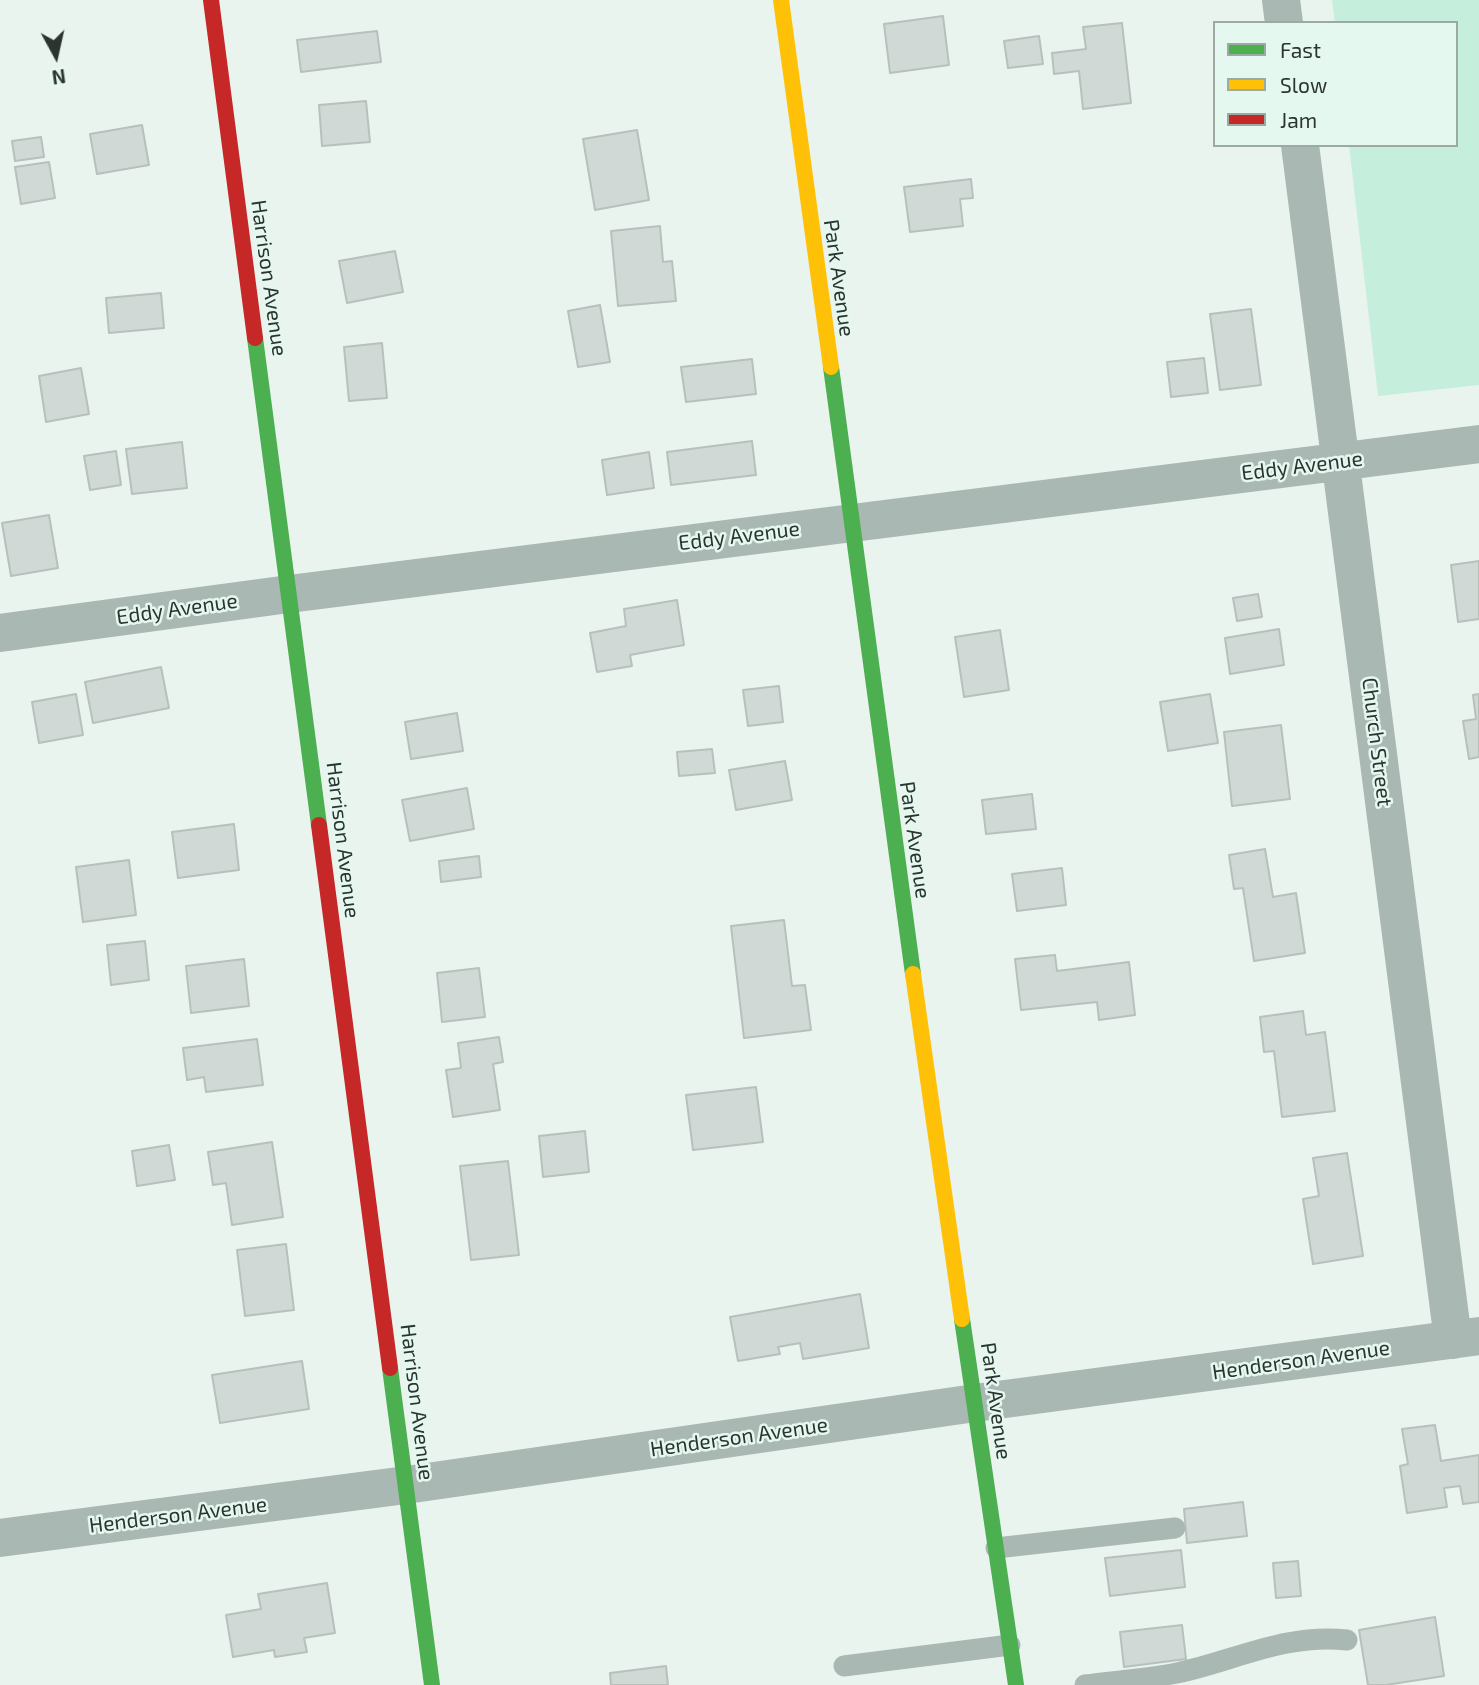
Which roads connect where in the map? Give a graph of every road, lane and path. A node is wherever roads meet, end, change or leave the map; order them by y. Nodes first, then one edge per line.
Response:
1 (211, 0) edge
2 (781, 0) edge
3 (1281, 0) edge
4 (1284, 21) edge
5 (1300, 147) edge
6 (1479, 443) edge
7 (1341, 462) junction
8 (850, 522) junction
9 (289, 594) junction
10 (0, 633) edge
11 (1466, 1338) edge
12 (975, 1403) junction
13 (406, 1485) junction
14 (1175, 1528) dead end
15 (0, 1538) edge
16 (996, 1548) junction
17 (1347, 1640) dead end
18 (1010, 1645) junction
19 (844, 1666) dead end
20 (432, 1685) edge
21 (1016, 1685) edge
22 (1084, 1685) edge

1 - 9 street, Harrison Avenue
2 - 8 street, Park Avenue
3 - 4 street
5 - 7 street, Church Street
6 - 7 street, Eddy Avenue
7 - 8 street, Eddy Avenue
7 - 11 street, Church Street
8 - 9 street, Eddy Avenue
8 - 12 street, Park Avenue
9 - 10 street, Eddy Avenue
9 - 13 street, Harrison Avenue
11 - 12 street, Henderson Avenue
12 - 13 street, Henderson Avenue
12 - 16 street, Park Avenue
13 - 15 street, Henderson Avenue
13 - 20 street, Harrison Avenue
14 - 16 lane
16 - 18 street, Park Avenue
17 - 22 lane
18 - 19 lane
18 - 21 street, Park Avenue

